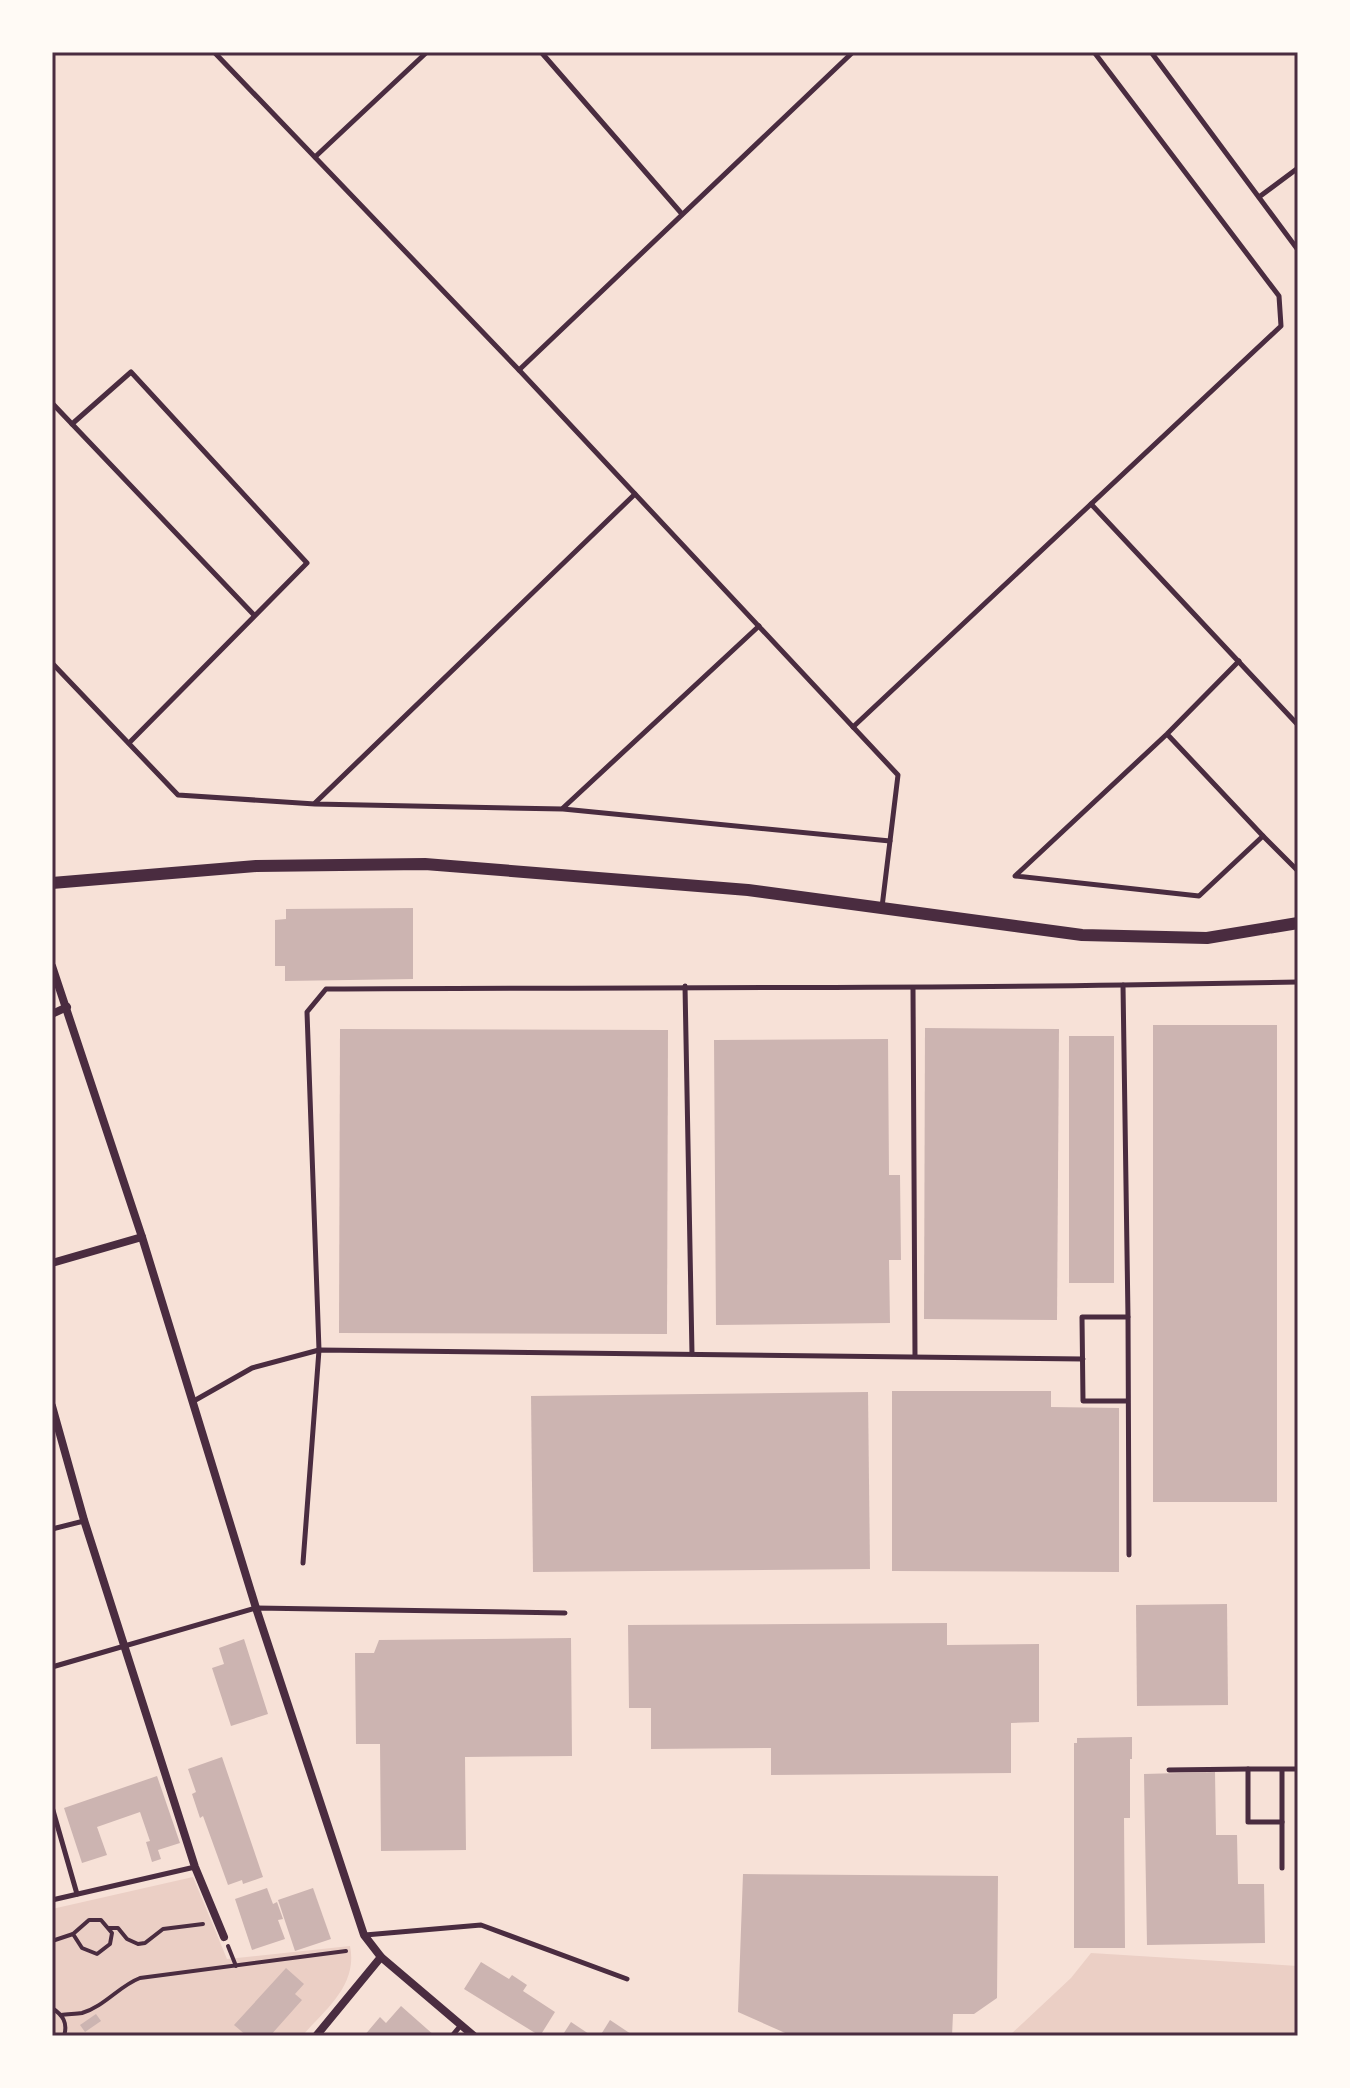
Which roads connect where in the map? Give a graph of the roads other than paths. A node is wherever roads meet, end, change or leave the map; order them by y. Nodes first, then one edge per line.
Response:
1 (214, 52) edge
2 (427, 52) edge
3 (541, 52) edge
4 (853, 52) edge
5 (1094, 52) edge
6 (1151, 52) edge
7 (315, 157) junction
8 (1298, 168) edge
9 (1259, 197) junction
10 (682, 214) junction
11 (1298, 250) edge
12 (519, 370) junction
13 (52, 403) edge
14 (72, 424) junction
15 (635, 494) junction
16 (1091, 504) junction
17 (254, 615) junction
18 (759, 626) junction
19 (1239, 661) junction
20 (52, 663) edge
21 (1298, 725) edge
22 (853, 727) junction
23 (1167, 734) junction
24 (129, 743) junction
25 (315, 804) junction
26 (563, 809) junction
27 (1263, 836) junction
28 (890, 841) junction
29 (1298, 871) edge
30 (52, 883) edge
31 (882, 908) junction
32 (1298, 923) edge
33 (52, 966) edge
34 (1298, 982) edge
35 (1123, 985) junction
36 (685, 986) junction
37 (913, 988) junction
38 (67, 1007) junction
39 (52, 1014) edge
40 (142, 1237) junction
41 (52, 1263) edge
42 (1128, 1317) junction
43 (319, 1350) junction
44 (692, 1354) junction
45 (915, 1356) junction
46 (1083, 1359) junction
47 (1128, 1401) junction
48 (191, 1402) junction
49 (52, 1406) edge
50 (84, 1520) junction
51 (52, 1529) edge
52 (1129, 1555) dead end
53 (303, 1563) dead end
54 (256, 1608) junction
55 (565, 1613) dead end
56 (125, 1646) junction
57 (52, 1667) edge
58 (1248, 1769) junction
59 (1282, 1769) junction
60 (1298, 1769) edge
61 (1169, 1770) dead end
62 (52, 1807) edge
63 (1282, 1822) junction
64 (195, 1867) junction
65 (1282, 1868) dead end
66 (77, 1894) junction
67 (52, 1900) edge
68 (364, 1935) junction
69 (224, 1937) road end
70 (381, 1957) junction
71 (627, 1979) dead end
72 (461, 2025) junction
73 (316, 2036) edge
74 (452, 2036) edge
75 (474, 2036) edge

1 - 7 lane
2 - 7 lane
3 - 10 lane
4 - 10 lane
5 - 16 lane
6 - 9 lane
7 - 12 lane
8 - 9 lane
9 - 11 lane
10 - 12 lane
12 - 15 lane
13 - 14 lane
14 - 17 lane
14 - 17 lane
15 - 18 lane
15 - 25 lane
16 - 19 lane
16 - 22 lane
17 - 24 lane
18 - 22 lane
18 - 26 lane
19 - 21 lane
19 - 23 lane
20 - 24 lane
22 - 28 lane
23 - 27 lane
23 - 27 lane
24 - 25 lane
25 - 26 lane
26 - 28 lane
27 - 29 lane
28 - 31 lane
30 - 31 street
31 - 32 street
33 - 38 street
34 - 35 lane
35 - 37 lane
35 - 42 lane
36 - 37 lane
36 - 43 lane
36 - 44 lane
37 - 45 lane
38 - 39 street
38 - 40 street
40 - 41 street
40 - 48 street
42 - 46 lane
42 - 47 lane
43 - 44 lane
43 - 48 lane
43 - 53 lane
44 - 45 lane
45 - 46 lane
46 - 47 lane
47 - 52 lane
48 - 54 street
49 - 50 street
50 - 51 lane
50 - 56 street
54 - 55 lane
54 - 56 lane
54 - 68 street
56 - 57 lane
56 - 64 street
58 - 59 lane
58 - 61 lane
58 - 63 lane
59 - 60 lane
59 - 63 lane
62 - 66 lane
63 - 65 lane
64 - 66 lane
64 - 69 street
66 - 67 lane
68 - 70 street
68 - 71 lane
70 - 72 street
70 - 73 street
72 - 74 lane
72 - 75 street

